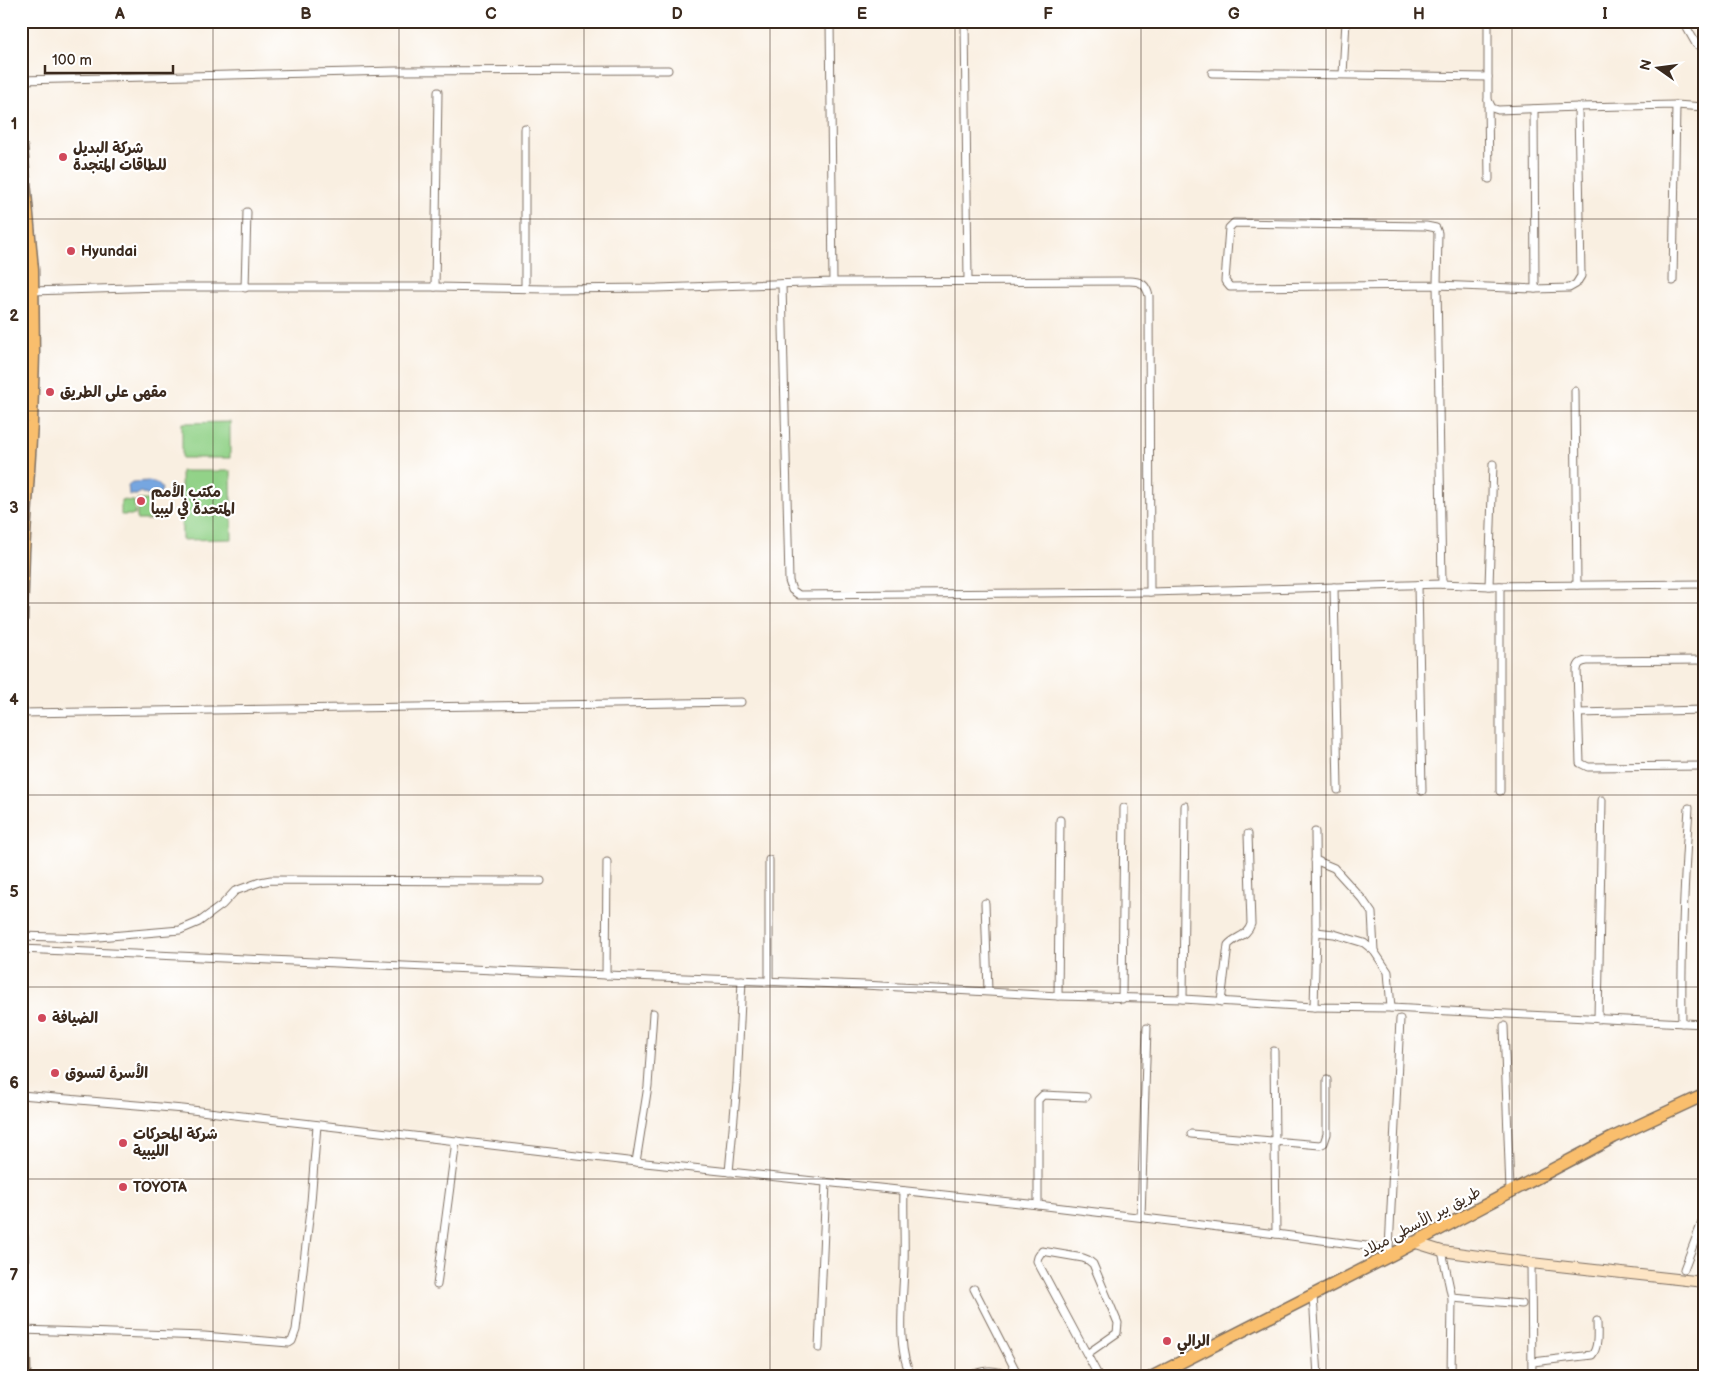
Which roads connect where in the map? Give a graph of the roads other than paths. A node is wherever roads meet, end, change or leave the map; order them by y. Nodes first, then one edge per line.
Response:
1 (830, 21) edge
2 (965, 21) edge
3 (1346, 21) edge
4 (1488, 21) edge
5 (1683, 21) edge
6 (1704, 48) edge
7 (668, 70) dead end
8 (1212, 73) dead end
9 (1343, 74) junction
10 (1488, 77) junction
11 (21, 80) edge
12 (438, 92) dead end
13 (1488, 100) junction
14 (1676, 105) junction
15 (1578, 107) junction
16 (1704, 107) edge
17 (1534, 109) junction
18 (525, 129) dead end
19 (21, 148) edge
20 (1489, 179) dead end
21 (247, 212) dead end
22 (21, 245) edge
23 (1673, 281) dead end
24 (833, 282) junction
25 (968, 282) junction
26 (782, 284) junction
27 (1437, 285) junction
28 (434, 287) junction
29 (27, 288) edge
30 (245, 288) junction
31 (525, 288) junction
32 (1535, 289) junction
33 (1575, 391) dead end
34 (1493, 464) dead end
35 (21, 522) edge
36 (23, 552) junction
37 (1442, 584) junction
38 (1704, 584) edge
39 (1418, 585) junction
40 (1577, 585) junction
41 (1490, 586) junction
42 (1500, 586) junction
43 (1334, 587) junction
44 (1150, 592) junction
45 (21, 620) edge
46 (1704, 660) edge
47 (741, 702) dead end
48 (1704, 710) edge
49 (21, 713) edge
50 (1578, 713) junction
51 (1704, 766) edge
52 (1338, 790) dead end
53 (1500, 791) dead end
54 (1422, 792) dead end
55 (1602, 800) dead end
56 (1185, 806) dead end
57 (1124, 808) dead end
58 (1689, 808) dead end
59 (1060, 820) dead end
60 (1314, 832) dead end
61 (1248, 834) dead end
62 (769, 860) dead end
63 (1315, 860) junction
64 (607, 862) dead end
65 (541, 881) dead end
66 (985, 903) dead end
67 (1316, 932) junction
68 (21, 936) edge
69 (21, 949) edge
70 (1374, 951) junction
71 (606, 975) junction
72 (742, 980) junction
73 (769, 981) junction
74 (988, 991) junction
75 (1058, 996) junction
76 (1122, 999) junction
77 (1183, 999) junction
78 (1221, 1002) junction
79 (1314, 1007) junction
80 (1391, 1008) junction
81 (653, 1013) dead end
82 (1400, 1019) dead end
83 (1598, 1019) junction
84 (1682, 1023) junction
85 (1704, 1024) edge
86 (1504, 1026) dead end
87 (1147, 1028) dead end
88 (1274, 1051) dead end
89 (1327, 1080) dead end
90 (21, 1095) edge
91 (1704, 1095) edge
92 (1086, 1097) dead end
93 (317, 1125) junction
94 (1191, 1134) dead end
95 (456, 1141) junction
96 (1275, 1141) junction
97 (636, 1162) junction
98 (729, 1172) junction
99 (826, 1182) junction
100 (904, 1190) junction
101 (1510, 1191) junction
102 (1038, 1205) junction
103 (1141, 1217) junction
104 (1704, 1218) edge
105 (1276, 1234) junction
106 (21, 1237) edge
107 (1413, 1242) junction
108 (1391, 1251) junction
109 (1442, 1251) junction
110 (1531, 1263) junction
111 (1684, 1269) dead end
112 (1704, 1282) edge
113 (437, 1284) dead end
114 (974, 1289) dead end
115 (1313, 1295) junction
116 (1452, 1298) junction
117 (1522, 1304) dead end
118 (1597, 1321) dead end
119 (22, 1330) junction
120 (819, 1348) dead end
121 (1087, 1354) junction
122 (1532, 1362) junction
123 (24, 1377) edge
124 (912, 1377) edge
125 (966, 1377) edge
126 (1011, 1377) edge
127 (1019, 1377) edge
128 (1099, 1377) edge
129 (1152, 1377) edge
130 (1318, 1377) edge
131 (1451, 1377) edge
132 (1532, 1377) edge

1 - 24 street
2 - 25 street
3 - 9 street
4 - 10 street
5 - 6 street
7 - 11 street
8 - 9 street
9 - 10 street
10 - 13 street
12 - 28 street
13 - 17 street
13 - 20 street
14 - 15 street
14 - 16 street
14 - 23 street
15 - 17 street
15 - 32 street
17 - 32 street
18 - 31 street
19 - 29 highway
21 - 30 street
22 - 29 highway
24 - 25 street
24 - 26 street
25 - 44 street
26 - 31 street
26 - 44 street
27 - 27 street
27 - 32 street
27 - 37 street
28 - 30 street
28 - 31 street
29 - 30 street
29 - 36 highway
33 - 40 street
34 - 41 street
35 - 36 highway
36 - 45 highway
37 - 39 street
37 - 41 street
38 - 40 street
39 - 43 street
39 - 54 street
40 - 42 street
41 - 42 street
42 - 53 street
43 - 44 street
43 - 52 street
46 - 50 street
47 - 49 street
48 - 50 street
50 - 51 street
55 - 83 street
56 - 77 street
57 - 76 street
58 - 84 street
59 - 75 street
60 - 63 street
61 - 78 street
62 - 73 street
63 - 67 street
63 - 70 street
64 - 71 street
65 - 68 street
66 - 74 street
67 - 70 street
67 - 79 street
69 - 71 street
70 - 80 street
71 - 72 street
72 - 73 street
72 - 98 street
73 - 74 street
74 - 75 street
75 - 76 street
76 - 77 street
77 - 78 street
78 - 79 street
79 - 80 street
80 - 83 street
81 - 97 street
82 - 108 street
83 - 84 street
84 - 85 street
86 - 101 street
87 - 103 street
88 - 96 street
89 - 96 street
90 - 93 street
91 - 101 main road, طريق بير الأسطى ميلاد
92 - 102 street
93 - 95 street
93 - 119 street
94 - 96 street
95 - 97 street
95 - 113 street
96 - 105 street
97 - 98 street
98 - 99 street
99 - 100 street
99 - 120 street
100 - 102 street
100 - 124 street
101 - 107 main road, طريق بير الأسطى ميلاد
102 - 103 street
103 - 105 street
104 - 111 street
105 - 108 street
106 - 119 highway
107 - 108 main road, طريق بير الأسطى ميلاد
107 - 109 main road
108 - 115 main road, طريق بير الأسطى ميلاد
109 - 110 main road
109 - 116 street
110 - 112 main road
110 - 122 street
114 - 127 street
115 - 129 main road, طريق بير الأسطى ميلاد
115 - 130 street
116 - 117 street
116 - 131 street
118 - 122 street
119 - 123 highway
121 - 121 street
121 - 128 street
122 - 132 street
125 - 126 street

